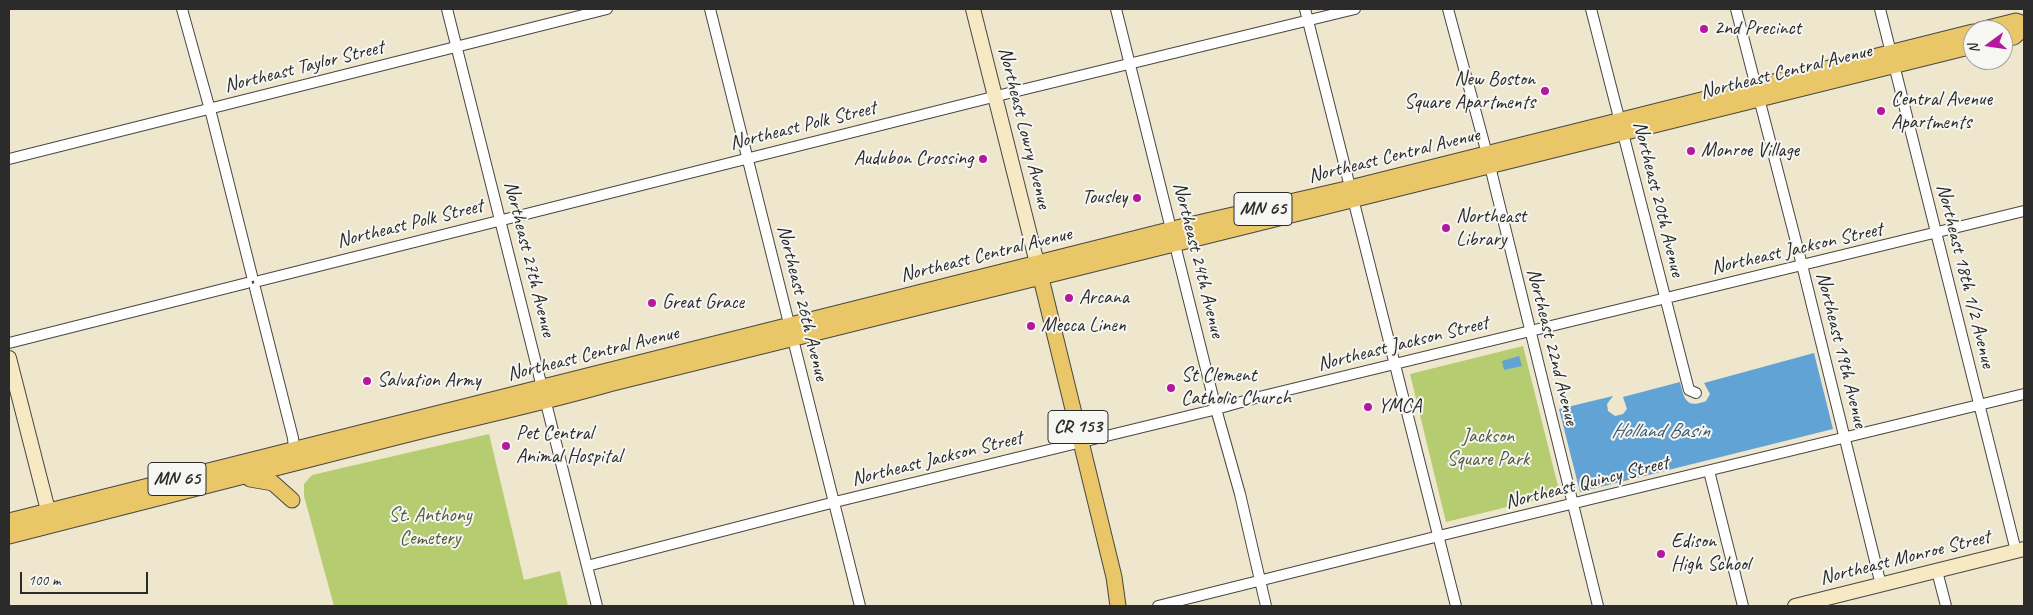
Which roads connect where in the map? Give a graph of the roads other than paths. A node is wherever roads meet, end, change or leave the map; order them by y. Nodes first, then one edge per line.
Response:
1 (182, 9) edge
2 (447, 9) edge
3 (607, 9) edge
4 (710, 9) edge
5 (973, 9) edge
6 (1116, 9) edge
7 (1305, 9) edge
8 (1355, 9) edge
9 (1448, 9) edge
10 (1592, 9) edge
11 (1736, 9) edge
12 (1880, 9) edge
13 (1308, 20) junction
14 (2024, 28) edge
15 (1963, 35) edge
16 (2013, 37) edge
17 (456, 46) junction
18 (1963, 48) edge
19 (1892, 59) junction
20 (1130, 64) junction
21 (1758, 93) junction
22 (995, 96) junction
23 (210, 109) junction
24 (1622, 127) junction
25 (748, 158) junction
26 (9, 159) edge
27 (1488, 160) junction
28 (1351, 193) junction
29 (2024, 211) edge
30 (501, 219) junction
31 (1936, 233) junction
32 (1174, 235) junction
33 (1802, 266) junction
34 (1039, 270) junction
35 (253, 282) junction
36 (1666, 298) junction
37 (1530, 331) junction
38 (791, 332) junction
39 (9, 343) edge
40 (9, 358) edge
41 (1394, 365) junction
42 (13, 393) edge
43 (1696, 393) dead end
44 (545, 394) junction
45 (2024, 394) edge
46 (1980, 404) junction
47 (1216, 409) junction
48 (1845, 438) junction
49 (1081, 442) junction
50 (294, 449) junction
51 (1709, 471) junction
52 (226, 482) junction
53 (292, 500) dead end
54 (835, 502) junction
55 (1573, 504) junction
56 (50, 518) junction
57 (9, 521) edge
58 (9, 536) edge
59 (1438, 536) junction
60 (2020, 550) edge
61 (587, 566) junction
62 (1937, 571) junction
63 (1114, 577) junction
64 (1259, 581) junction
65 (1881, 585) junction
66 (597, 606) edge
67 (860, 606) edge
68 (1118, 606) edge
69 (1126, 606) edge
70 (1158, 606) edge
71 (1266, 606) edge
72 (1456, 606) edge
73 (1598, 606) edge
74 (1743, 606) edge
75 (1795, 606) edge
76 (1946, 606) edge

1 - 23 street
2 - 17 street, Northeast 27th Avenue
3 - 17 street, Northeast Taylor Street
4 - 25 street, Northeast 26th Avenue
5 - 22 street, Northeast Lowry Avenue / CR 153
6 - 20 street, Northeast 24th Avenue
7 - 13 street
8 - 13 street, Northeast Polk Street
9 - 27 street, Northeast 22nd Avenue
10 - 24 street, Northeast 20th Avenue
11 - 21 street, Northeast 19th Avenue
12 - 19 street, Northeast 18th 1/2 Avenue
13 - 20 street, Northeast Polk Street
13 - 28 street
14 - 16 main road
15 - 19 main road, Northeast Central Avenue / MN 65
17 - 23 street, Northeast Taylor Street
17 - 30 street, Northeast 27th Avenue
18 - 19 main road, Northeast Central Avenue / MN 65
19 - 21 main road, Northeast Central Avenue / MN 65
19 - 31 street, Northeast 18th 1/2 Avenue
20 - 22 street, Northeast Polk Street
20 - 32 street, Northeast 24th Avenue
21 - 24 main road, Northeast Central Avenue / MN 65
21 - 33 street, Northeast 19th Avenue
22 - 25 street, Northeast Polk Street
22 - 34 street, Northeast Lowry Avenue / CR 153
23 - 26 street, Northeast Taylor Street
23 - 35 street
24 - 27 main road, Northeast Central Avenue / MN 65
24 - 36 street, Northeast 20th Avenue
25 - 30 street, Northeast Polk Street
25 - 38 street, Northeast 26th Avenue
27 - 28 main road, Northeast Central Avenue / MN 65
27 - 37 street, Northeast 22nd Avenue
28 - 32 main road, Northeast Central Avenue / MN 65
28 - 41 street
29 - 31 street, Northeast Jackson Street
30 - 35 street, Northeast Polk Street
30 - 44 street, Northeast 27th Avenue
31 - 33 street, Northeast Jackson Street
31 - 46 street, Northeast 18th 1/2 Avenue
32 - 34 main road, Northeast Central Avenue / MN 65
32 - 47 street, Northeast 24th Avenue
33 - 36 street, Northeast Jackson Street
33 - 48 street, Northeast 19th Avenue
34 - 38 main road, Northeast Central Avenue / MN 65
34 - 49 main road, Northeast Lowry Avenue / CR 153
35 - 39 street, Northeast Polk Street
35 - 50 street
36 - 37 street, Northeast Jackson Street
36 - 43 street, Northeast 20th Avenue
37 - 41 street, Northeast Jackson Street
37 - 55 street, Northeast 22nd Avenue
38 - 44 main road, Northeast Central Avenue / MN 65
38 - 54 street, Northeast 26th Avenue
40 - 42 street
41 - 47 street, Northeast Jackson Street
41 - 59 street
42 - 56 street
44 - 50 main road, Northeast Central Avenue / MN 65
44 - 52 main road, Northeast Central Avenue / MN 65
44 - 61 street, Northeast 27th Avenue
45 - 46 street, Northeast Quincy Street
46 - 48 street, Northeast Quincy Street
46 - 60 street, Northeast 18th 1/2 Avenue
47 - 49 street, Northeast Jackson Street
47 - 64 street, Northeast 24th Avenue
48 - 51 street, Northeast Quincy Street
48 - 65 street, Northeast 19th Avenue
49 - 54 street, Northeast Jackson Street
49 - 63 main road, Northeast Lowry Avenue / CR 153
50 - 56 main road, Northeast Central Avenue / MN 65
51 - 55 street, Northeast Quincy Street
51 - 74 street
52 - 53 main road
52 - 56 main road, Northeast Central Avenue / MN 65
54 - 61 street, Northeast Jackson Street
54 - 67 street, Northeast 26th Avenue
55 - 59 street, Northeast Quincy Street
55 - 73 street, Northeast 22nd Avenue
56 - 57 main road, Northeast Central Avenue / MN 65
56 - 58 main road, Northeast Central Avenue / MN 65
59 - 64 street, Northeast Quincy Street
59 - 72 street
60 - 62 street, Northeast Monroe Street
61 - 66 street, Northeast 27th Avenue
62 - 65 street, Northeast Monroe Street
62 - 76 street
63 - 68 main road, Northeast Lowry Avenue / CR 153
63 - 69 main road, Northeast Lowry Avenue / CR 153
64 - 70 street, Northeast Quincy Street
64 - 71 street, Northeast 24th Avenue
65 - 75 street, Northeast Monroe Street

